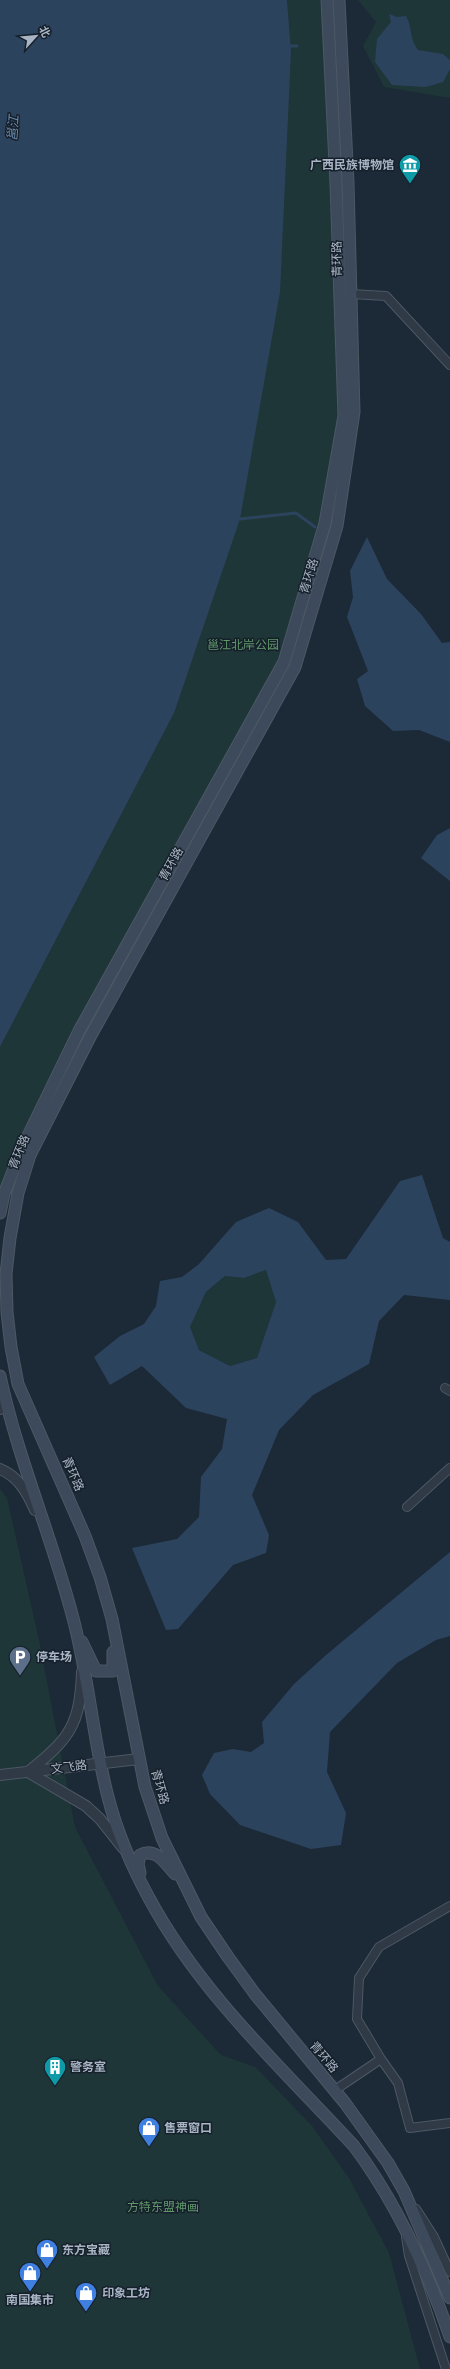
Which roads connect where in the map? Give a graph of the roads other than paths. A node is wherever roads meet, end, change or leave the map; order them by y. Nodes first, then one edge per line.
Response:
1 (326, 0) edge
2 (339, 0) edge
3 (351, 294) junction
4 (450, 365) edge
5 (0, 1212) edge
6 (0, 1376) edge
7 (3, 1389) junction
8 (0, 1409) edge
9 (450, 1468) edge
10 (0, 1469) edge
11 (407, 1507) dead end
12 (51, 1543) junction
13 (112, 1619) junction
14 (75, 1625) junction
15 (82, 1663) junction
16 (139, 1759) junction
17 (101, 1763) junction
18 (28, 1772) junction
19 (0, 1775) edge
20 (128, 1854) junction
21 (181, 1880) junction
22 (149, 1898) junction
23 (450, 1906) edge
24 (382, 2059) junction
25 (334, 2090) junction
26 (450, 2122) edge
27 (404, 2190) junction
28 (405, 2228) junction
29 (450, 2272) edge
30 (450, 2298) edge
31 (450, 2337) edge
32 (446, 2369) edge

1 - 5 main road, 青环路
2 - 3 main road, 青环路
3 - 4 street
3 - 13 main road, 青环路
6 - 7 main road
7 - 8 street
7 - 12 main road
9 - 11 street
10 - 12 street
12 - 14 main road
13 - 14 main road
13 - 16 main road, 青环路
14 - 15 main road
15 - 17 main road
15 - 18 street
16 - 17 street, 文飞路
16 - 21 main road, 青环路
17 - 18 street, 文飞路
17 - 20 main road
18 - 19 street, 文飞路
18 - 20 street
20 - 22 main road
21 - 22 main road
21 - 25 main road, 青环路
22 - 28 main road
23 - 24 street
24 - 25 street
24 - 26 street
25 - 27 main road, 青环路
27 - 29 street
27 - 30 main road, 青环路
28 - 31 main road
28 - 32 street

